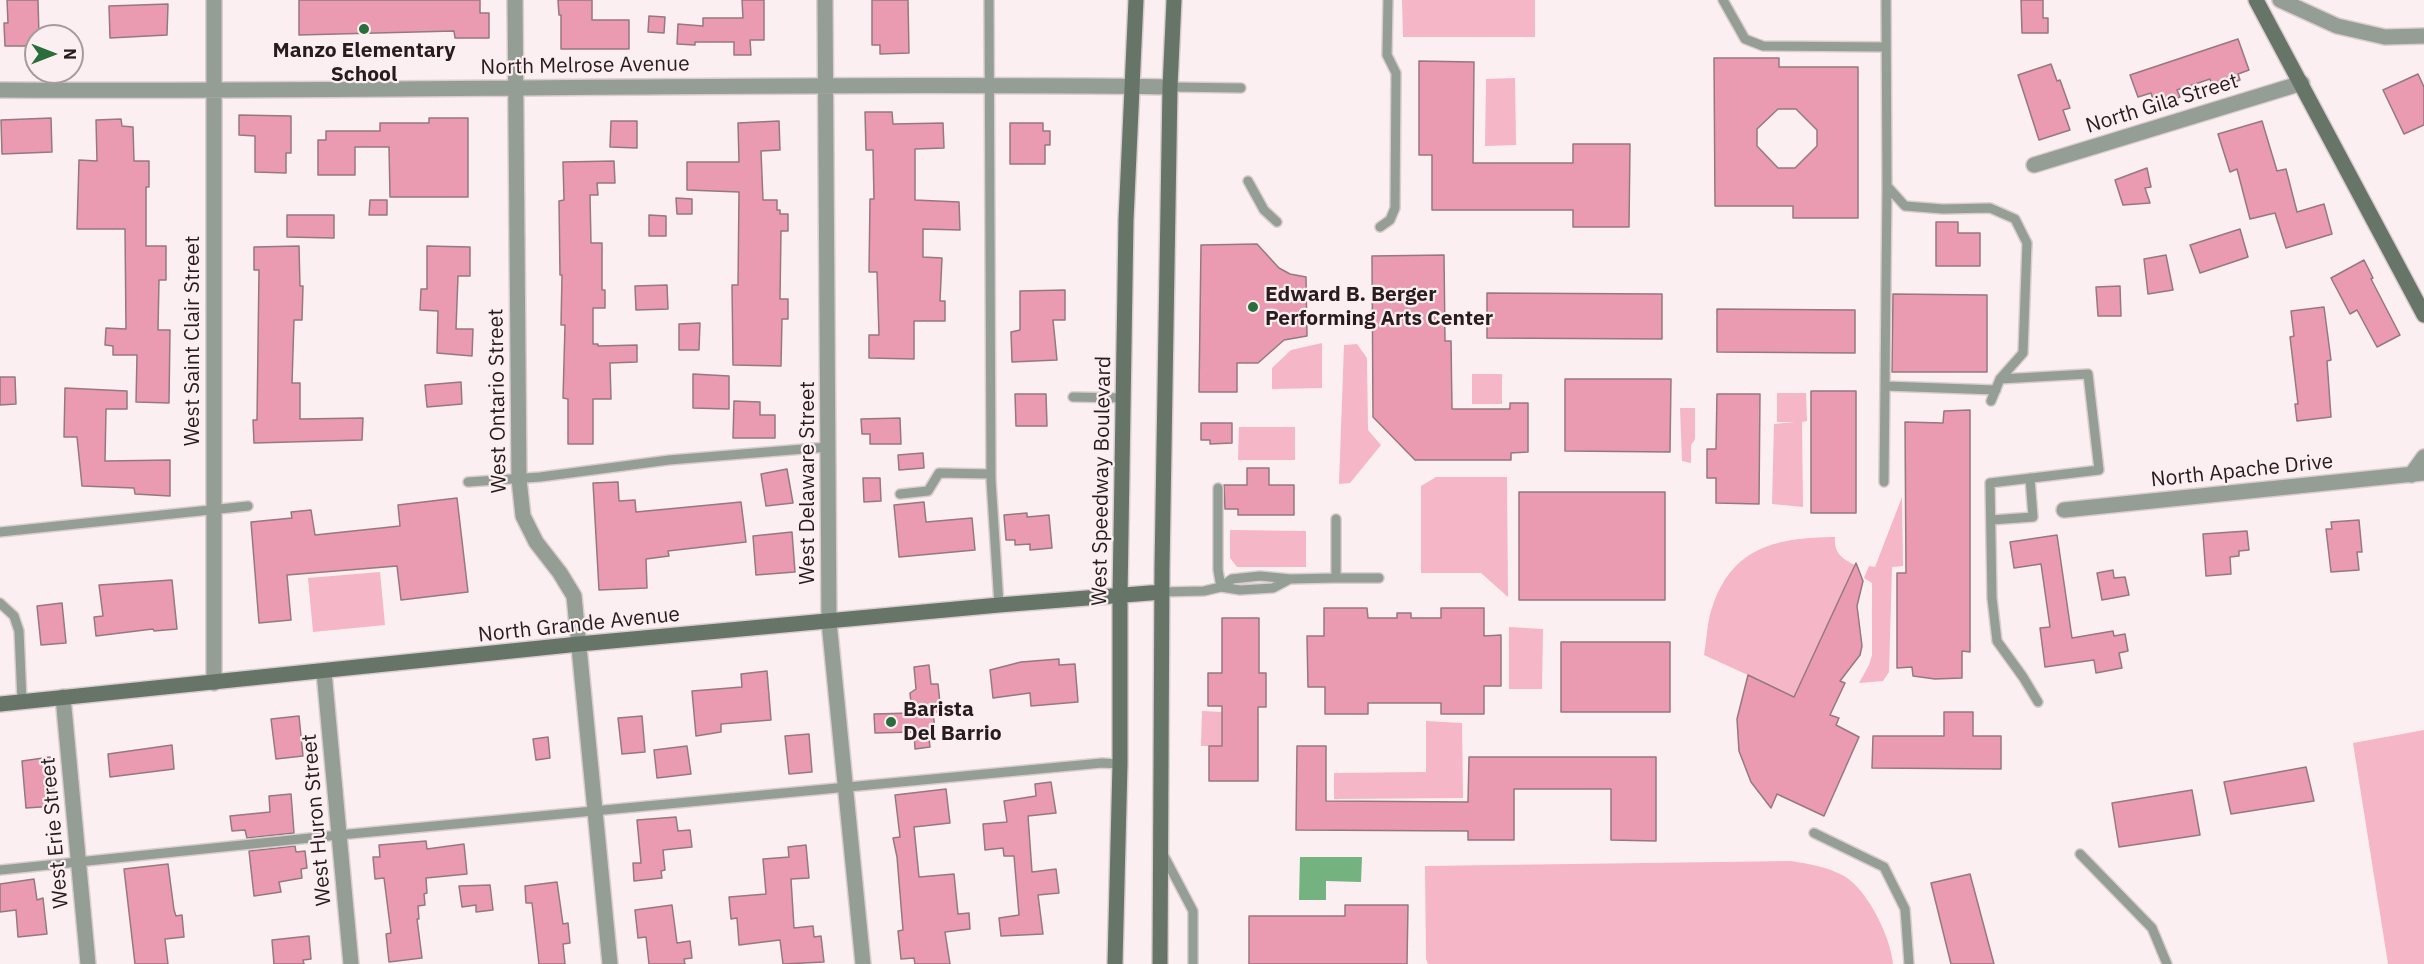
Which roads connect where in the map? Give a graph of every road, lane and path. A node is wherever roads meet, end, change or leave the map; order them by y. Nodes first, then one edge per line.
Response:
1 (214, 0) edge
2 (515, 0) edge
3 (825, 0) edge
4 (988, 0) edge
5 (1136, 0) edge
6 (1174, 0) edge
7 (1388, 0) edge
8 (1723, 0) edge
9 (1886, 0) edge
10 (2256, 0) edge
11 (2280, 0) edge
12 (2424, 36) edge
13 (1886, 47) junction
14 (2302, 83) junction
15 (825, 85) junction
16 (989, 85) junction
17 (1131, 86) junction
18 (1170, 87) junction
19 (515, 88) junction
20 (1241, 88) dead end
21 (0, 90) edge
22 (214, 91) junction
23 (2034, 165) dead end
24 (1248, 181) dead end
25 (1887, 186) junction
26 (1277, 222) dead end
27 (1380, 227) dead end
28 (2424, 315) edge
29 (2000, 379) junction
30 (1885, 386) junction
31 (1996, 390) junction
32 (1072, 397) dead end
33 (1124, 398) junction
34 (1991, 401) dead end
35 (828, 447) junction
36 (2424, 457) edge
37 (992, 474) junction
38 (2418, 474) edge
39 (2030, 478) junction
40 (519, 479) junction
41 (468, 482) dead end
42 (1884, 482) dead end
43 (1218, 488) dead end
44 (900, 494) dead end
45 (248, 506) dead end
46 (214, 508) junction
47 (2064, 510) dead end
48 (1336, 519) dead end
49 (1990, 520) junction
50 (0, 532) edge
51 (1336, 578) junction
52 (1379, 578) dead end
53 (1221, 586) junction
54 (1162, 592) junction
55 (1120, 596) junction
56 (0, 603) edge
57 (999, 605) junction
58 (829, 622) junction
59 (579, 644) junction
60 (324, 672) junction
61 (214, 683) junction
62 (63, 697) junction
63 (22, 701) junction
64 (2038, 702) dead end
65 (0, 704) edge
66 (1120, 764) junction
67 (846, 788) junction
68 (594, 811) junction
69 (1814, 833) dead end
70 (339, 835) junction
71 (1161, 848) junction
72 (2080, 854) dead end
73 (79, 861) junction
74 (0, 870) edge
75 (88, 964) edge
76 (351, 964) edge
77 (610, 964) edge
78 (863, 964) edge
79 (1115, 964) edge
80 (1160, 964) edge
81 (1192, 964) edge
82 (1909, 964) edge
83 (2167, 964) edge

1 - 22 street, West Saint Clair Street
2 - 19 street, West Ontario Street
3 - 15 street, West Delaware Street
4 - 16 lane
5 - 17 main road, West Speedway Boulevard
6 - 18 main road
7 - 27 lane
8 - 13 lane
9 - 13 lane
10 - 14 main road
11 - 12 street
13 - 25 lane
14 - 23 street, North Gila Street
14 - 28 main road
15 - 16 street, North Melrose Avenue
15 - 19 street, North Melrose Avenue
15 - 35 street, West Delaware Street
16 - 17 street, North Melrose Avenue
16 - 37 lane
17 - 18 street, North Melrose Avenue
17 - 33 main road, West Speedway Boulevard
18 - 20 lane
18 - 54 main road
19 - 22 street, North Melrose Avenue
19 - 40 street, West Ontario Street
21 - 22 street, North Melrose Avenue
22 - 46 street, West Saint Clair Street
24 - 26 lane
25 - 29 lane
25 - 30 lane
29 - 31 lane
29 - 39 lane
30 - 31 lane
30 - 42 lane
31 - 34 lane
32 - 33 lane
33 - 55 main road, West Speedway Boulevard
35 - 40 lane
35 - 58 street, West Delaware Street
36 - 38 street
37 - 44 lane
37 - 57 lane
38 - 47 street, North Apache Drive
39 - 49 lane
39 - 49 lane
40 - 41 lane
40 - 59 street, West Ontario Street
43 - 53 lane
45 - 46 lane
46 - 50 lane
46 - 61 street, West Saint Clair Street
48 - 51 lane
49 - 64 lane
51 - 52 lane
51 - 53 lane
53 - 54 lane
54 - 55 main road, North Grande Avenue
54 - 71 main road
55 - 57 main road, North Grande Avenue
55 - 66 main road, West Speedway Boulevard
56 - 63 lane
57 - 58 main road, North Grande Avenue
58 - 59 main road, North Grande Avenue
58 - 67 street, West Delaware Street
59 - 60 main road, North Grande Avenue
59 - 68 street, West Ontario Street
60 - 61 main road, North Grande Avenue
60 - 70 street, West Huron Street
61 - 62 main road, North Grande Avenue
62 - 63 main road, North Grande Avenue
62 - 73 street, West Erie Street
63 - 65 main road, North Grande Avenue
66 - 67 lane
66 - 79 main road, West Speedway Boulevard
67 - 68 lane
67 - 78 street, West Delaware Street
68 - 70 lane
68 - 77 street, West Ontario Street
69 - 82 lane
70 - 73 lane
70 - 76 street, West Huron Street
71 - 80 main road
71 - 81 lane
72 - 83 lane
73 - 74 lane
73 - 75 street, West Erie Street

